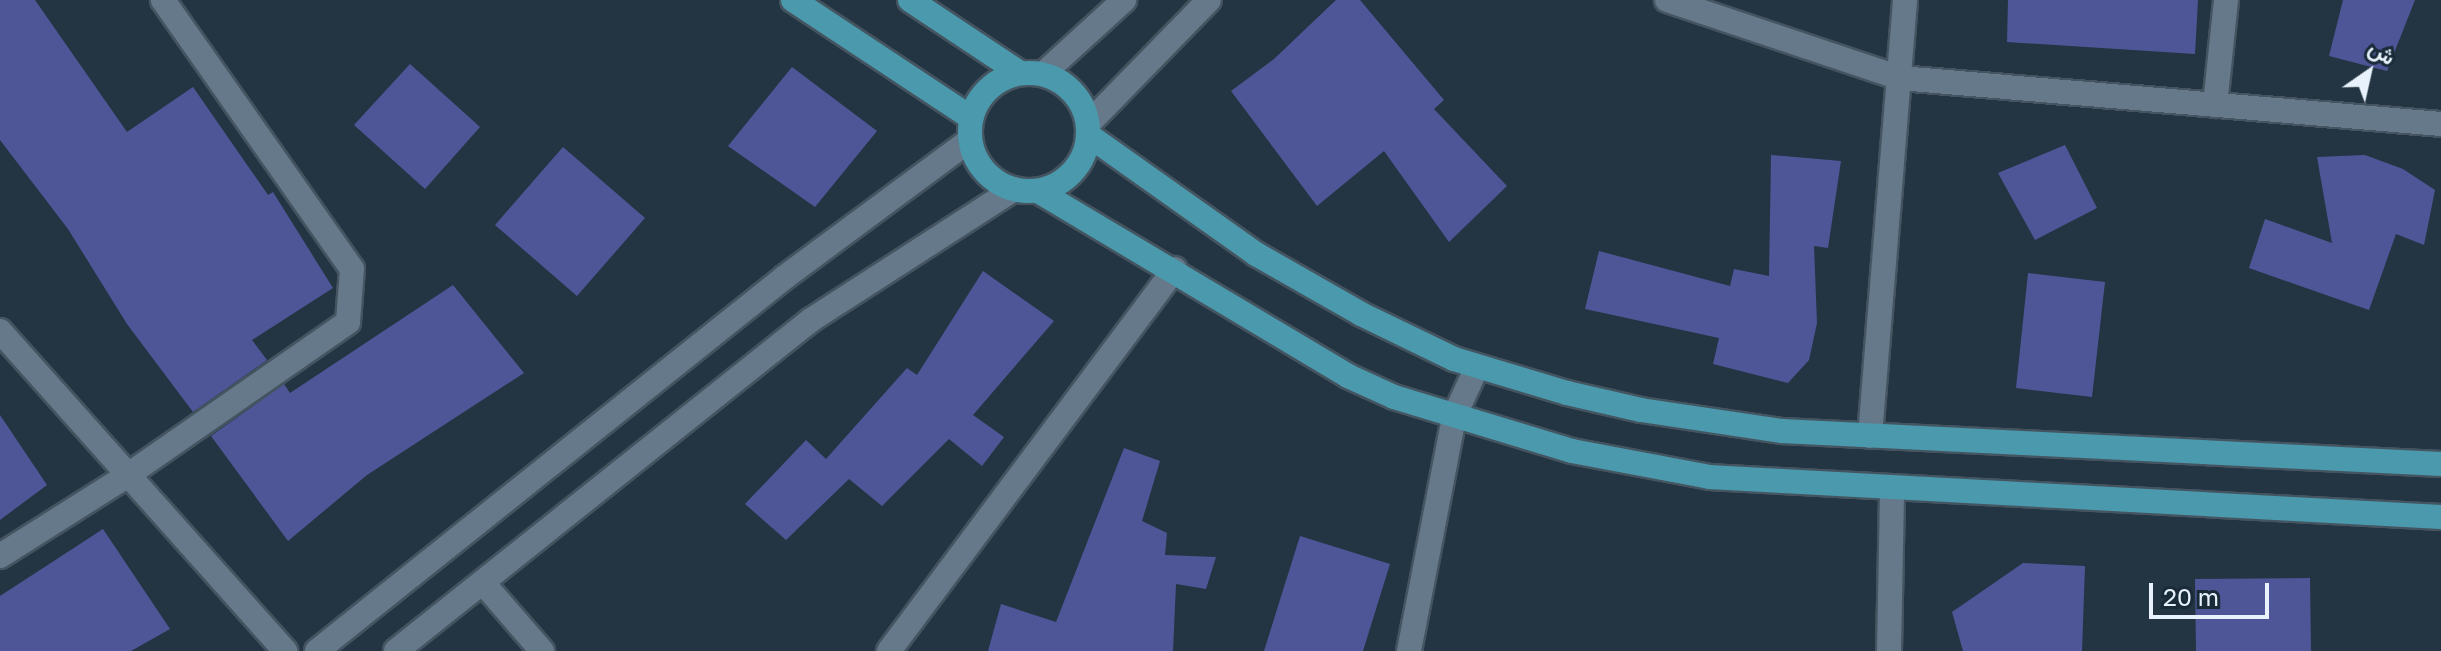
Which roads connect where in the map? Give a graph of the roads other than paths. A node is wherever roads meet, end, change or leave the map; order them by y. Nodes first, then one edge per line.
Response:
1 (163, 0) edge
2 (793, 0) edge
3 (910, 0) edge
4 (1124, 0) edge
5 (1209, 0) edge
6 (1667, 0) edge
7 (1905, 0) edge
8 (2226, 0) edge
9 (1032, 74) junction
10 (1900, 78) junction
11 (2215, 105) junction
12 (2441, 124) edge
13 (971, 129) junction
14 (1088, 129) junction
15 (1026, 190) junction
16 (1175, 269) junction
17 (0, 331) edge
18 (1477, 367) junction
19 (1454, 417) junction
20 (1870, 436) junction
21 (2441, 464) edge
22 (128, 475) junction
23 (1892, 490) junction
24 (2441, 517) edge
25 (0, 556) edge
26 (484, 584) junction
27 (285, 651) edge
28 (317, 651) edge
29 (396, 651) edge
30 (542, 651) edge
31 (889, 651) edge
32 (1409, 651) edge
33 (1889, 651) edge

1 - 22 street
2 - 13 main road
3 - 9 main road
4 - 9 street
5 - 14 street
6 - 10 street
7 - 10 street
8 - 11 street
9 - 13 main road
9 - 14 main road
10 - 11 street
10 - 20 street
11 - 12 street
13 - 15 main road
13 - 28 street
14 - 15 main road
14 - 18 main road
15 - 16 main road
15 - 26 street
16 - 19 main road
16 - 31 street
17 - 22 street
18 - 19 street
18 - 20 main road
19 - 23 main road
19 - 32 street
20 - 21 main road
22 - 25 street
22 - 27 street
23 - 24 main road
23 - 33 street
26 - 29 street
26 - 30 street

